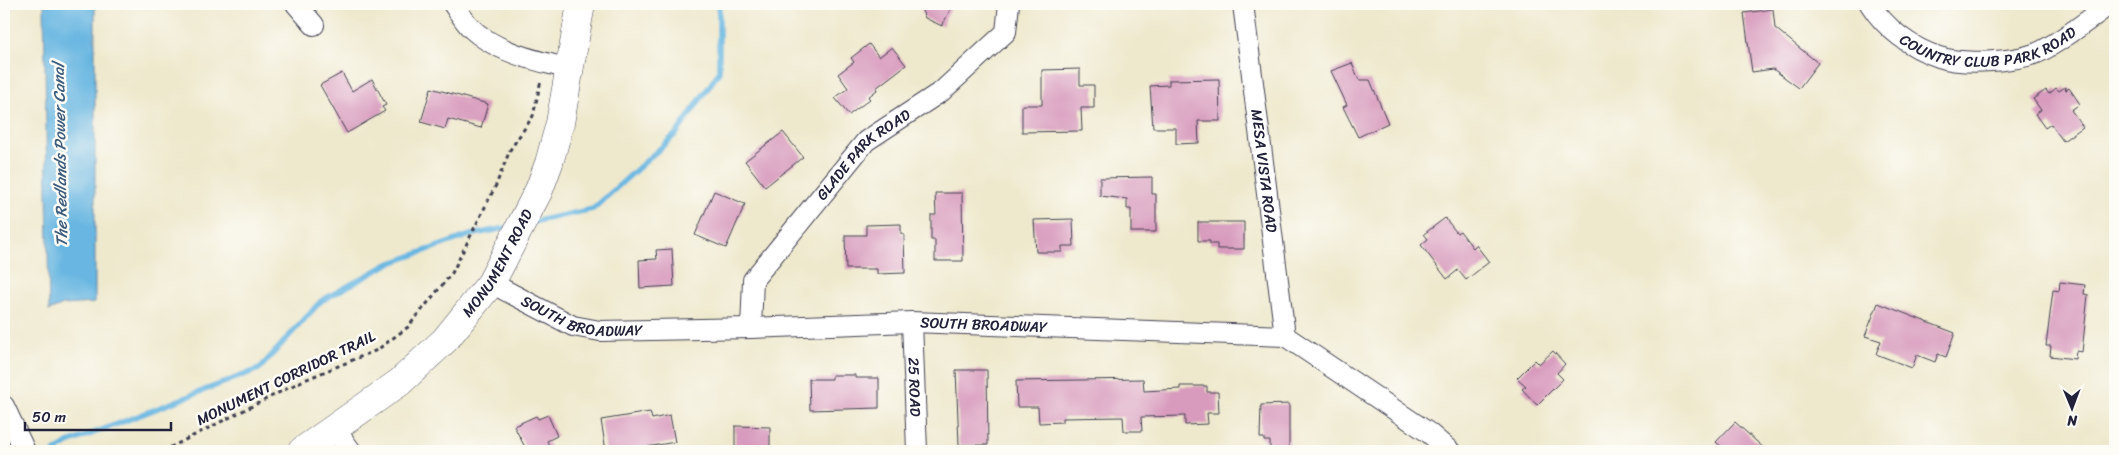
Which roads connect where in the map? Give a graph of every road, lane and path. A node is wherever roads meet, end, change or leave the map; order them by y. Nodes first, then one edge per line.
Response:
1 (296, 4) edge
2 (453, 4) edge
3 (581, 4) edge
4 (1009, 4) edge
5 (1243, 4) edge
6 (1870, 4) edge
7 (2110, 4) edge
8 (314, 25) dead end
9 (571, 69) junction
10 (541, 84) dead end
11 (491, 283) junction
12 (912, 322) junction
13 (751, 328) junction
14 (1285, 336) junction
15 (4, 406) edge
16 (335, 429) junction
17 (24, 447) edge
18 (163, 451) edge
19 (302, 451) edge
20 (351, 451) edge
21 (917, 451) edge
22 (1450, 451) edge

1 - 8 street
2 - 9 street
3 - 9 main road, MONUMENT ROAD
4 - 13 street, GLADE PARK ROAD
5 - 14 street, MESA VISTA ROAD
6 - 7 street, COUNTRY CLUB PARK ROAD
9 - 11 main road, MONUMENT ROAD
10 - 18 path, MONUMENT CORRIDOR TRAIL
11 - 13 street, SOUTH BROADWAY
11 - 16 main road, MONUMENT ROAD
12 - 13 street, SOUTH BROADWAY
12 - 14 street, SOUTH BROADWAY
12 - 21 street, 25 ROAD
14 - 22 street
15 - 17 street
16 - 19 main road, MONUMENT ROAD
16 - 20 street

